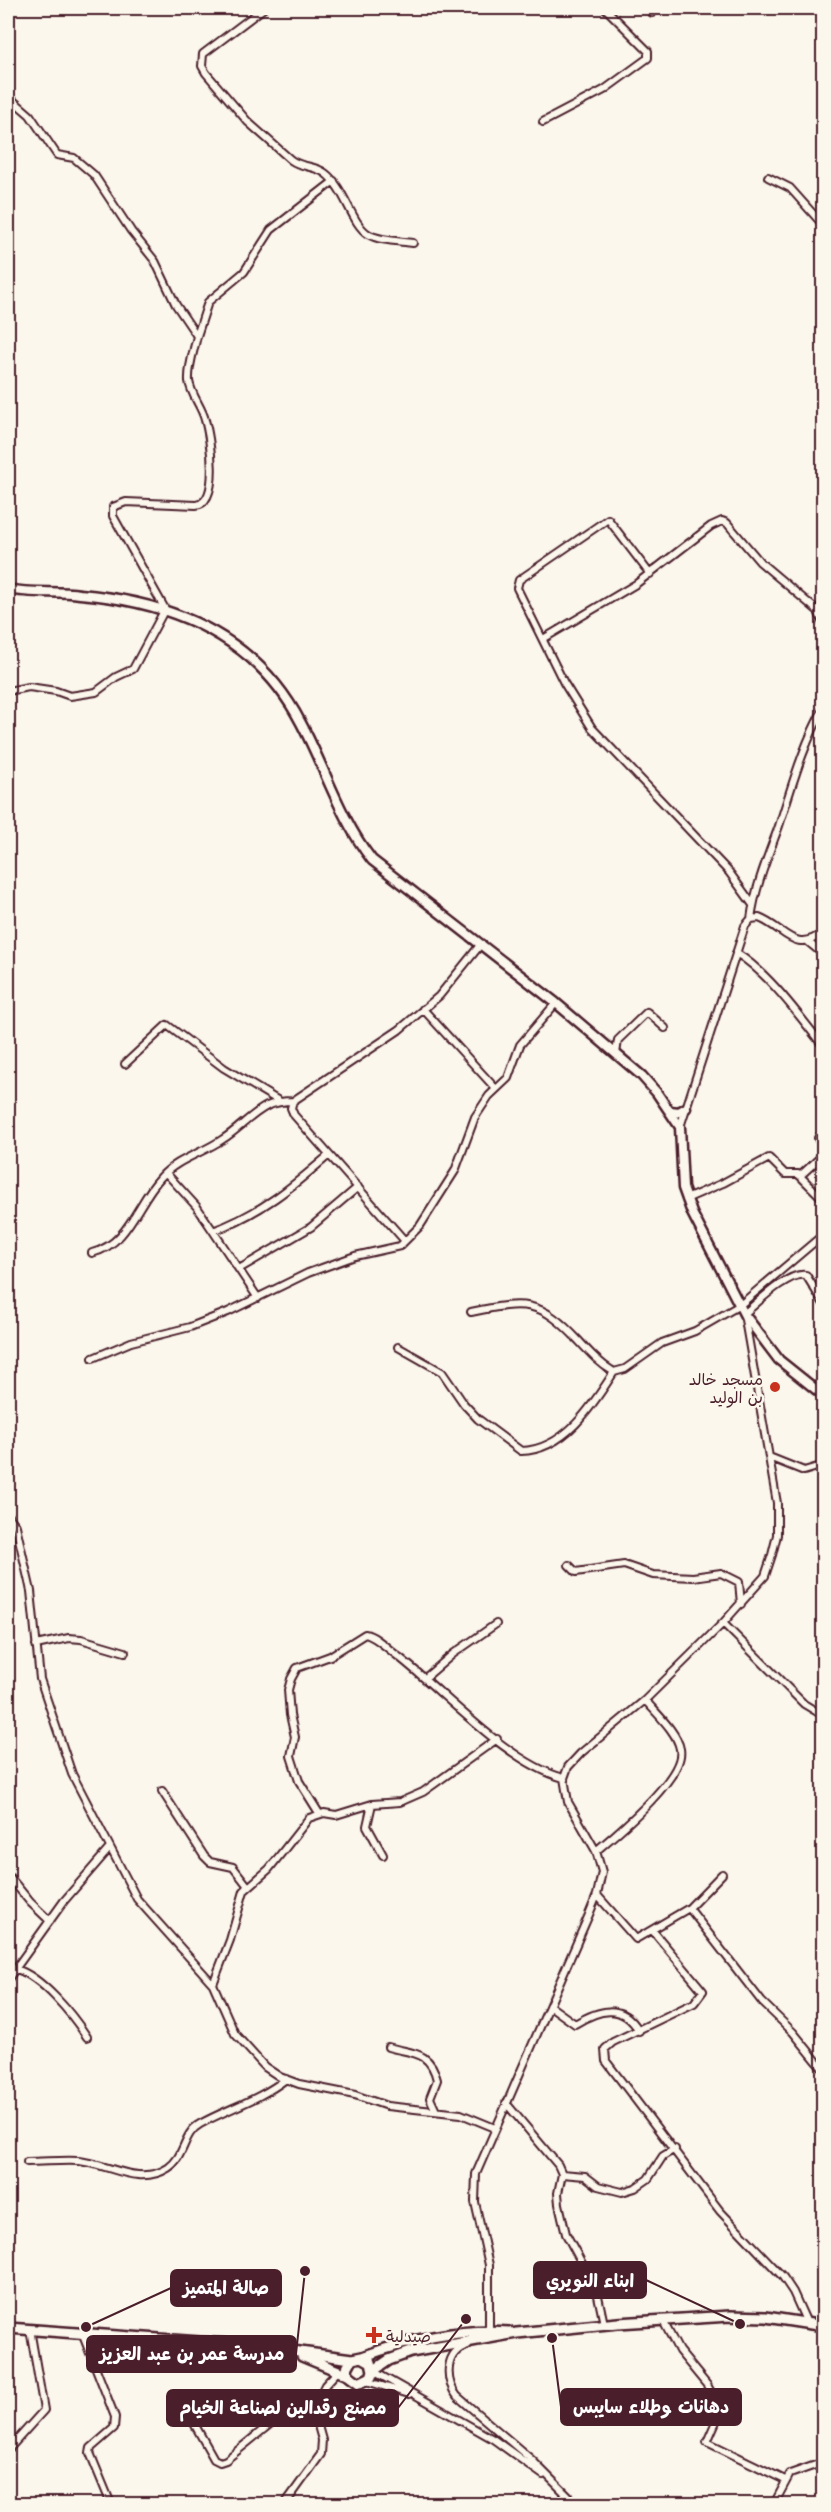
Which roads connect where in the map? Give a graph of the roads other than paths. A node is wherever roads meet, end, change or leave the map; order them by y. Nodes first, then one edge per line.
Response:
1 (264, 8) edge
2 (605, 8) edge
3 (8, 96) edge
4 (543, 122) dead end
5 (768, 177) dead end
6 (334, 181) junction
7 (824, 226) edge
8 (413, 243) dead end
9 (197, 336) junction
10 (650, 574) junction
11 (8, 589) edge
12 (824, 601) edge
13 (165, 609) junction
14 (818, 611) junction
15 (824, 626) edge
16 (543, 639) junction
17 (8, 691) edge
18 (824, 708) edge
19 (753, 905) junction
20 (751, 919) junction
21 (824, 932) edge
22 (807, 941) junction
23 (481, 945) junction
24 (736, 953) junction
25 (824, 955) edge
26 (556, 1003) junction
27 (423, 1009) junction
28 (665, 1028) dead end
29 (824, 1047) edge
30 (616, 1054) junction
31 (125, 1064) dead end
32 (496, 1089) junction
33 (279, 1101) junction
34 (293, 1101) junction
35 (686, 1108) junction
36 (670, 1110) junction
37 (680, 1127) junction
38 (824, 1131) edge
39 (824, 1153) edge
40 (329, 1155) junction
41 (166, 1173) junction
42 (800, 1176) junction
43 (358, 1187) junction
44 (686, 1198) junction
45 (824, 1200) edge
46 (213, 1231) junction
47 (824, 1234) edge
48 (405, 1241) junction
49 (92, 1253) dead end
50 (240, 1269) junction
51 (258, 1298) junction
52 (824, 1304) edge
53 (740, 1305) junction
54 (471, 1312) dead end
55 (744, 1314) junction
56 (398, 1347) dead end
57 (93, 1358) dead end
58 (614, 1372) junction
59 (824, 1396) edge
60 (769, 1457) junction
61 (824, 1465) edge
62 (8, 1515) edge
63 (569, 1565) dead end
64 (741, 1604) junction
65 (723, 1623) junction
66 (496, 1624) dead end
67 (36, 1645) junction
68 (125, 1652) dead end
69 (425, 1678) junction
70 (645, 1700) junction
71 (824, 1716) edge
72 (496, 1739) junction
73 (564, 1778) junction
74 (162, 1791) dead end
75 (372, 1804) junction
76 (319, 1813) junction
77 (109, 1849) junction
78 (596, 1851) junction
79 (383, 1855) dead end
80 (722, 1874) dead end
81 (8, 1875) edge
82 (247, 1885) junction
83 (597, 1895) junction
84 (689, 1908) junction
85 (50, 1921) junction
86 (653, 1931) junction
87 (16, 1969) junction
88 (8, 1979) edge
89 (213, 1984) junction
90 (550, 2006) junction
91 (639, 2031) junction
92 (87, 2037) dead end
93 (388, 2047) dead end
94 (824, 2070) edge
95 (286, 2079) junction
96 (506, 2103) junction
97 (437, 2111) junction
98 (495, 2128) junction
99 (675, 2149) junction
100 (27, 2162) dead end
101 (562, 2174) junction
102 (663, 2321) junction
103 (807, 2323) junction
104 (604, 2324) junction
105 (824, 2326) edge
106 (8, 2328) edge
107 (30, 2329) junction
108 (82, 2333) junction
109 (493, 2336) junction
110 (295, 2352) junction
111 (357, 2358) junction
112 (338, 2371) junction
113 (373, 2371) junction
114 (348, 2375) junction
115 (366, 2381) junction
116 (418, 2397) junction
117 (314, 2403) junction
118 (191, 2418) dead end
119 (8, 2450) edge
120 (824, 2462) edge
121 (785, 2480) junction
122 (564, 2493) junction
123 (111, 2505) edge
124 (285, 2505) edge
125 (558, 2505) edge
126 (576, 2505) edge
127 (774, 2505) edge

1 - 6 street
2 - 4 street
3 - 9 street
5 - 7 street
6 - 8 street
6 - 9 street
9 - 13 street
10 - 14 street
10 - 16 street
10 - 16 street
11 - 13 street
12 - 14 street
13 - 17 street
13 - 23 street
14 - 15 street
16 - 19 street
18 - 19 street
19 - 20 street
20 - 22 street
20 - 24 street
21 - 22 street
22 - 25 street
23 - 26 street
23 - 27 street
24 - 29 street
24 - 35 street
26 - 30 street
26 - 32 street
27 - 32 street
27 - 34 street
28 - 30 street
30 - 36 street
31 - 33 street
32 - 48 street
33 - 34 street
33 - 41 street
34 - 40 street
35 - 36 street
35 - 37 street
36 - 37 street
37 - 44 street
38 - 39 street
39 - 42 street
40 - 43 street
40 - 46 street
41 - 46 street
41 - 49 street
42 - 44 street
42 - 45 street
43 - 48 street
43 - 50 street
44 - 53 street
46 - 50 street
47 - 53 street
48 - 51 street
50 - 51 street
51 - 57 street
52 - 55 street
53 - 55 street
53 - 58 street
54 - 58 street
55 - 59 street
55 - 60 street
56 - 58 street
60 - 61 street
60 - 64 street
62 - 67 street
63 - 64 street
64 - 65 street
65 - 70 street
65 - 71 street
66 - 69 street
67 - 68 street
67 - 77 street
69 - 72 street
69 - 76 street
70 - 73 street
70 - 78 street
72 - 73 street
72 - 75 street
73 - 78 street
74 - 82 street
75 - 76 street
75 - 79 street
76 - 82 street
77 - 85 street
77 - 89 street
78 - 83 street
80 - 84 street
81 - 85 street
82 - 89 street
83 - 86 street
83 - 90 street
84 - 86 street
84 - 94 street
85 - 87 street
86 - 91 street
87 - 88 street
87 - 92 street
89 - 95 street
90 - 91 street
90 - 96 street
91 - 99 street
93 - 97 street
95 - 97 street
95 - 100 street
96 - 98 street
96 - 101 street
97 - 98 street
98 - 109 street
99 - 101 street
99 - 103 street
101 - 104 street
102 - 103 main road
102 - 104 main road
102 - 121 street
103 - 105 main road
104 - 109 main road
106 - 107 main road
107 - 108 main road
107 - 119 street
108 - 110 main road
108 - 123 street
109 - 111 main road
109 - 113 main road
109 - 122 street
110 - 111 main road
110 - 112 main road
111 - 113 main road
111 - 114 main road
112 - 114 main road
112 - 117 street
113 - 115 main road
113 - 116 street
114 - 115 main road
115 - 116 street
116 - 122 street
117 - 118 street
117 - 124 street
120 - 121 street
121 - 127 street
122 - 125 street
122 - 126 street

